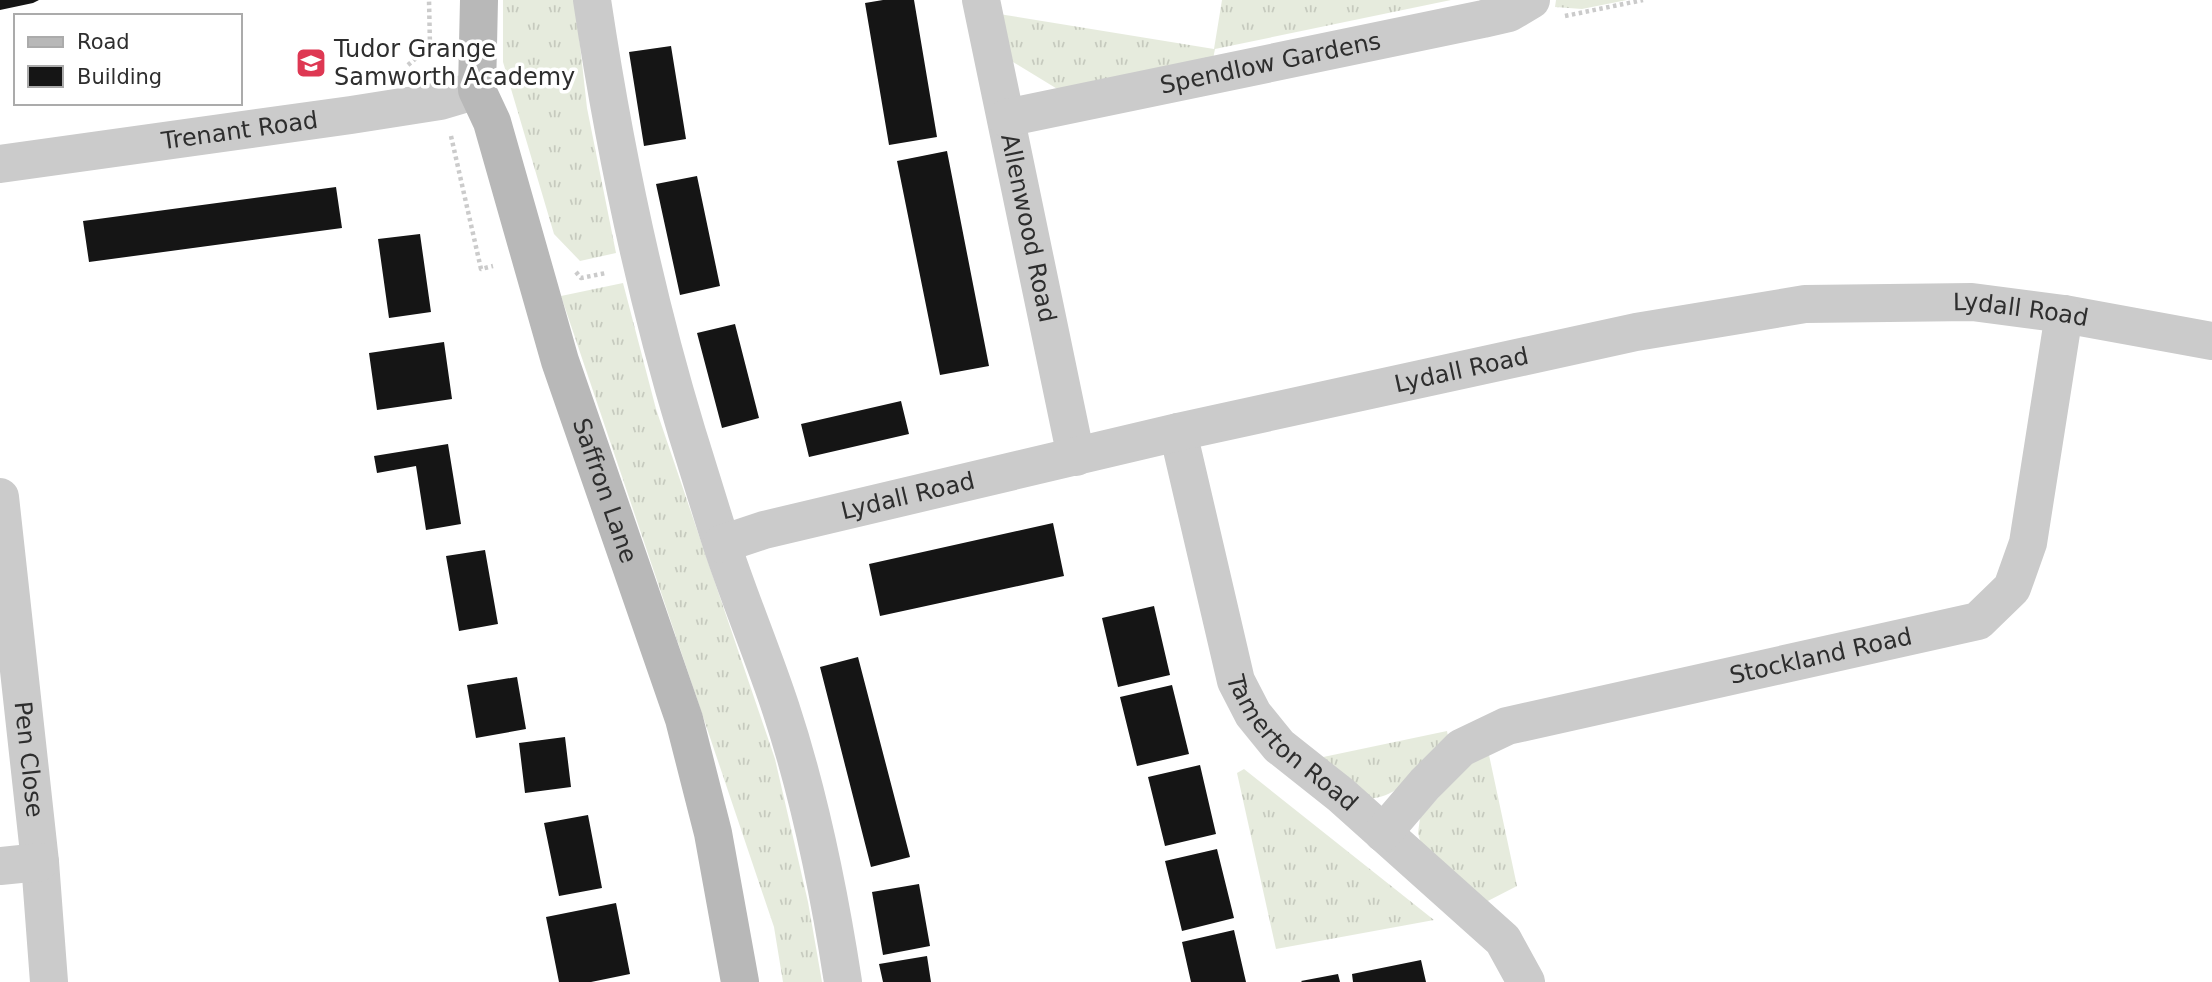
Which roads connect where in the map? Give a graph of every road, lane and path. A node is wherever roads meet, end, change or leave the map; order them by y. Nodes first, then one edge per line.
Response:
1 (429, 0) edge
2 (479, 0) edge
3 (592, 0) edge
4 (981, 0) edge
5 (1643, 0) edge
6 (1520, 6) edge
7 (402, 71) dead end
8 (477, 90) junction
9 (1006, 118) junction
10 (0, 164) edge
11 (2064, 314) junction
12 (2212, 341) edge
13 (1178, 432) junction
14 (1076, 457) junction
15 (0, 497) edge
16 (722, 544) junction
17 (1383, 833) junction
18 (40, 862) junction
19 (0, 866) edge
20 (49, 982) edge
21 (740, 982) edge
22 (843, 982) edge
23 (1527, 982) edge

1 - 7 path
2 - 8 main road, Saffron Lane
3 - 16 street
4 - 9 street, Allenwood Road
5 - 6 path
6 - 9 street, Spendlow Gardens
8 - 10 street, Trenant Road
8 - 21 main road, Saffron Lane
9 - 14 street, Allenwood Road
11 - 12 street, Lydall Road
11 - 13 street, Lydall Road
11 - 17 street, Stockland Road
13 - 14 street, Lydall Road
13 - 17 street, Tamerton Road
14 - 16 street, Lydall Road
15 - 18 street, Pen Close
16 - 22 street
17 - 23 street, Tamerton Road
18 - 19 street
18 - 20 street, Pen Close

